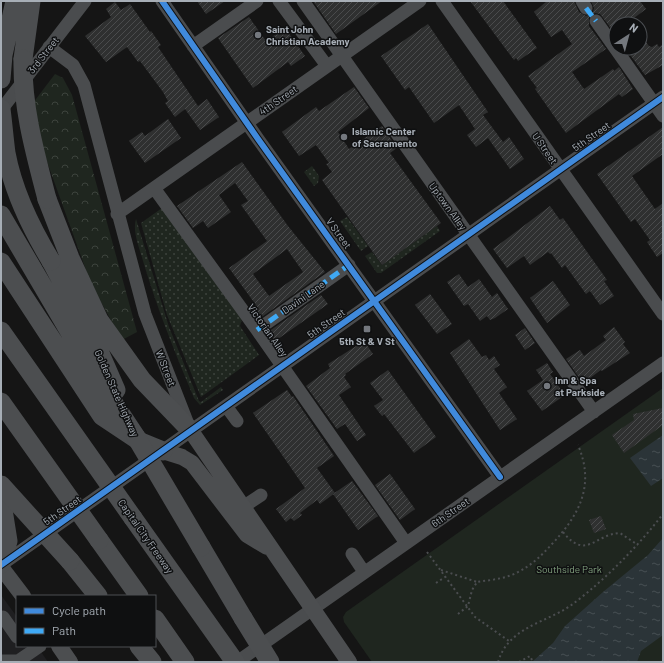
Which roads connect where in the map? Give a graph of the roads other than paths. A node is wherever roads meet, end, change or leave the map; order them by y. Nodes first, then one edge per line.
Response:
1 (15, 1) edge
2 (31, 1) edge
3 (85, 1) edge
4 (162, 1) edge
5 (257, 1) edge
6 (280, 1) edge
7 (303, 1) edge
8 (420, 1) edge
9 (442, 1) edge
10 (596, 21) dead end
11 (193, 46) junction
12 (50, 47) junction
13 (341, 56) junction
14 (327, 66) junction
15 (1, 79) edge
16 (659, 100) edge
17 (1, 110) edge
18 (663, 116) edge
19 (246, 123) junction
20 (560, 170) junction
21 (154, 188) junction
22 (117, 214) junction
23 (1, 215) edge
24 (468, 235) junction
25 (1, 262) edge
26 (1, 265) edge
27 (349, 265) junction
28 (12, 280) junction
29 (375, 301) junction
30 (663, 314) edge
31 (257, 330) junction
32 (1, 331) edge
33 (663, 363) edge
34 (282, 367) junction
35 (1, 402) edge
36 (226, 406) junction
37 (594, 412) junction
38 (237, 421) dead end
39 (191, 431) junction
40 (136, 437) junction
41 (163, 451) junction
42 (500, 477) junction
43 (1, 485) edge
44 (261, 495) dead end
45 (1, 497) edge
46 (243, 507) junction
47 (406, 543) junction
48 (272, 550) junction
49 (352, 554) dead end
50 (1, 565) edge
51 (364, 572) junction
52 (22, 595) edge
53 (97, 595) edge
54 (138, 595) edge
55 (312, 610) junction
56 (1, 619) edge
57 (156, 620) edge
58 (16, 636) edge
59 (59, 647) edge
60 (140, 647) edge
61 (31, 648) edge
62 (1, 661) edge
63 (184, 661) edge
64 (70, 662) edge
65 (152, 662) edge
66 (236, 662) edge
67 (270, 662) edge
68 (349, 662) edge

1 - 15 highway
2 - 39 highway, bridge
3 - 12 street, 3rd Street
4 - 11 street, V Street
5 - 11 street
6 - 14 street
7 - 13 street, Uptown Alley
8 - 13 street, 4th Street
9 - 20 street, U Street
10 - 16 street
11 - 19 street, V Street
12 - 17 street, 3rd Street
12 - 22 street, W Street
13 - 14 street, 4th Street
13 - 24 street, Uptown Alley
14 - 19 street, 4th Street
16 - 18 street
16 - 20 street, 5th Street
17 - 40 highway, Golden State Highway, bridge
19 - 21 street, 4th Street
19 - 27 street, V Street
20 - 24 street, 5th Street
20 - 30 street, U Street
21 - 22 street, 4th Street
21 - 31 street, Victorian Alley
22 - 39 street, W Street
23 - 40 highway
24 - 29 street, 5th Street
24 - 37 street, Uptown Alley
25 - 28 highway
26 - 28 highway
27 - 29 street, V Street
27 - 31 street, Davini Lane
28 - 41 highway
29 - 34 street, 5th Street
29 - 42 street, V Street
31 - 34 street, Victorian Alley
32 - 66 highway, Capital City Freeway, bridge
33 - 37 street, 6th Street
34 - 36 street, 5th Street
34 - 47 street, Victorian Alley
35 - 54 highway, bridge
36 - 38 street
36 - 39 street, 5th Street
37 - 42 street, 6th Street
39 - 41 street, 5th Street
39 - 46 main road, W Street
40 - 67 highway, Golden State Highway, bridge
41 - 48 main road
41 - 50 street, 5th Street
42 - 47 street, 6th Street
43 - 53 highway, bridge
44 - 46 street
45 - 50 highway
46 - 48 main road, W Street
47 - 51 street, 6th Street
48 - 55 main road, W Street
49 - 51 street
50 - 52 main road
51 - 55 street, 6th Street
55 - 66 street, 6th Street
55 - 68 main road, W Street
56 - 58 street
57 - 63 highway
59 - 64 main road
60 - 65 highway
61 - 62 street

